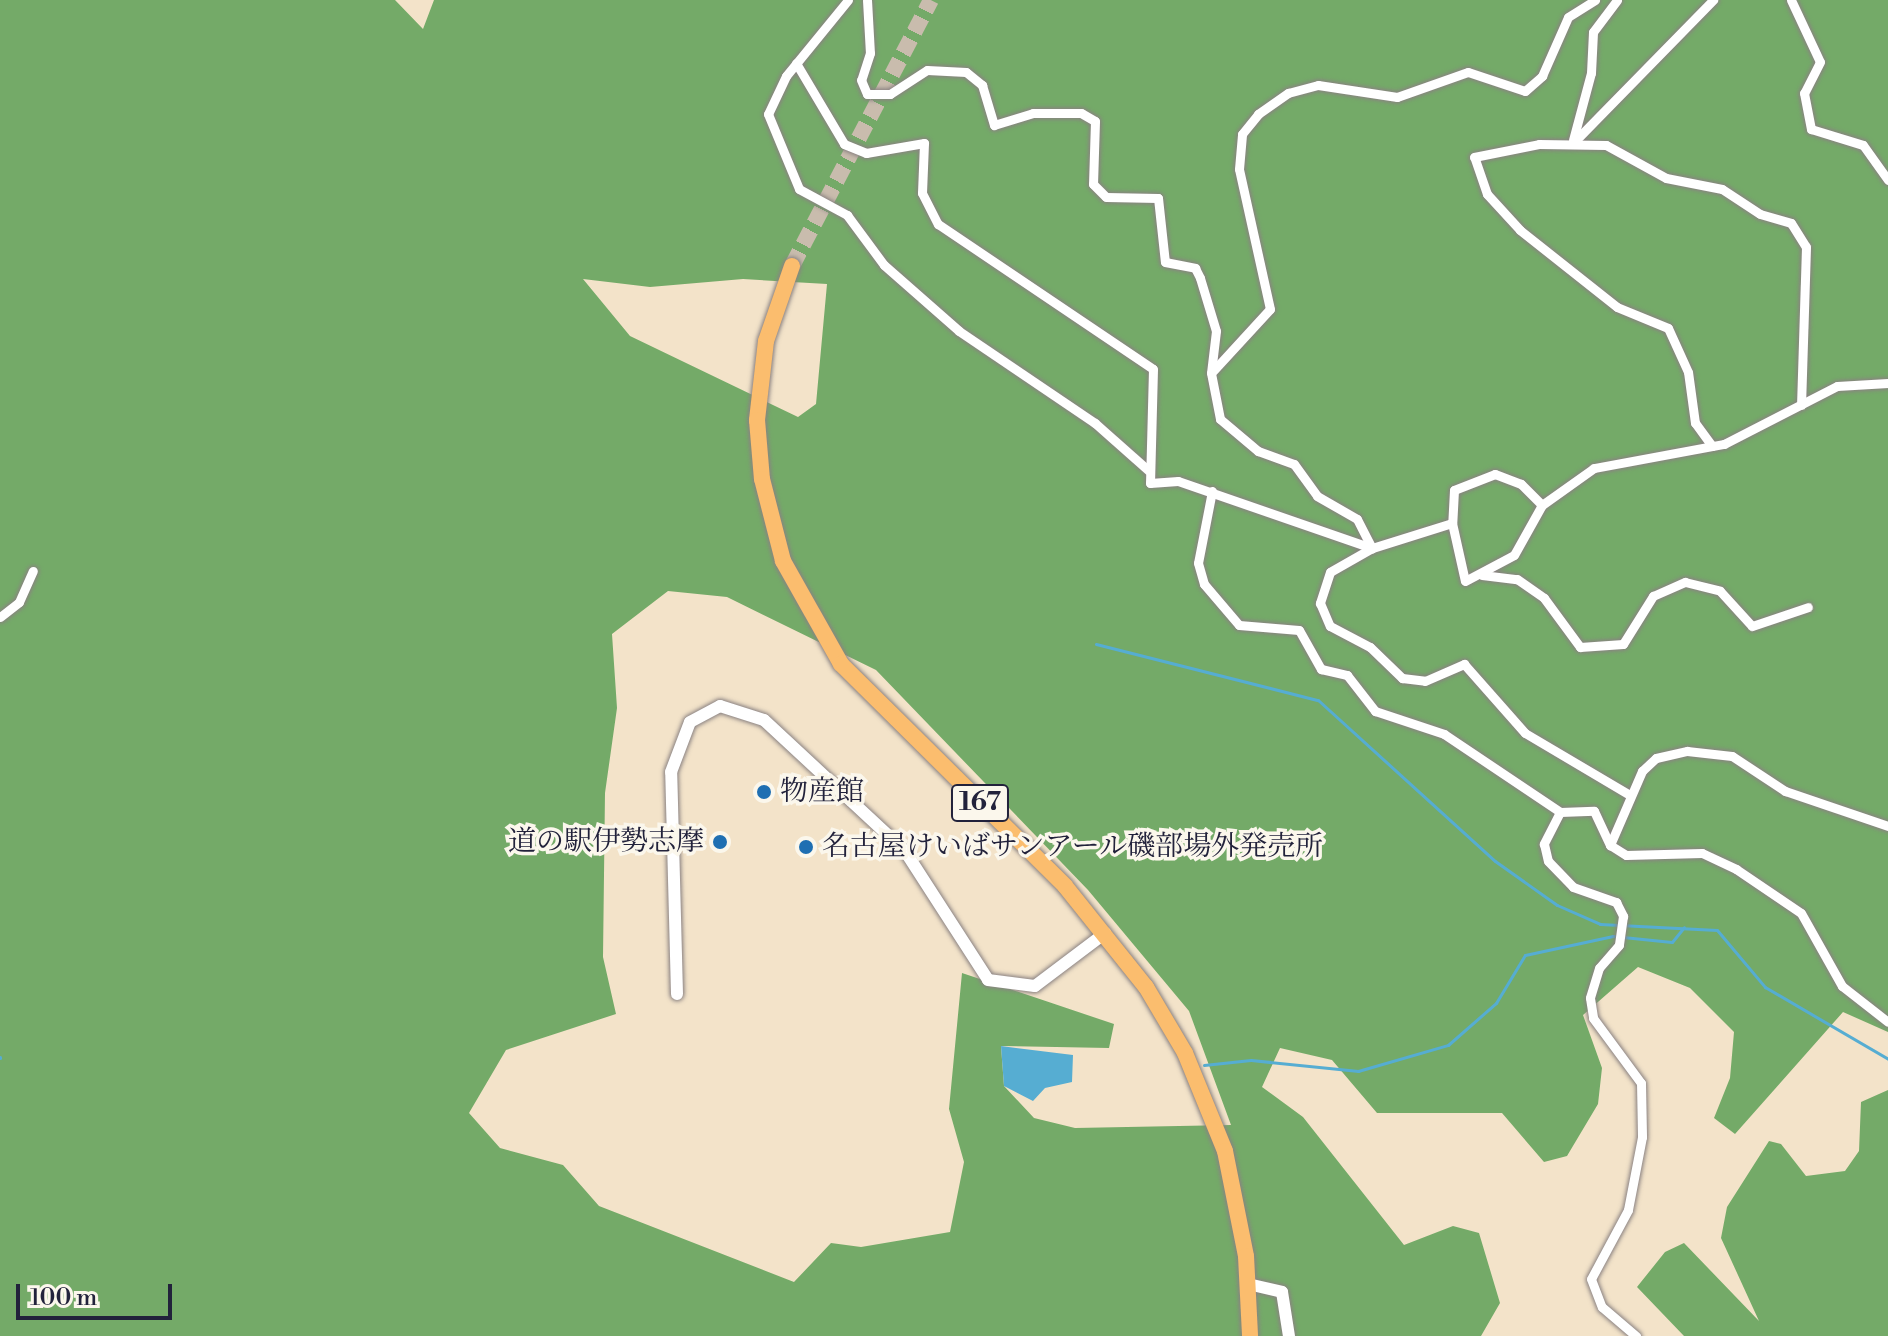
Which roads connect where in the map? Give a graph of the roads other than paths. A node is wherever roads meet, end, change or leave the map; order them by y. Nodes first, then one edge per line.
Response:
1 (848, 0) edge
2 (867, 0) edge
3 (1595, 0) edge
4 (1617, 0) edge
5 (1713, 0) edge
6 (1791, 0) edge
7 (796, 63) junction
8 (1572, 144) junction
9 (1888, 180) edge
10 (792, 266) tunnel mouth
11 (1211, 373) junction
12 (1888, 383) edge
13 (1801, 405) junction
14 (1712, 446) junction
15 (1148, 470) junction
16 (1212, 491) junction
17 (1542, 505) junction
18 (1452, 523) junction
19 (1372, 548) junction
20 (33, 571) dead end
21 (1482, 575) junction
22 (1808, 607) dead end
23 (0, 617) edge
24 (1630, 795) junction
25 (1560, 812) junction
26 (1888, 826) edge
27 (1610, 845) junction
28 (1105, 933) junction
29 (677, 994) dead end
30 (1888, 1022) edge
31 (1248, 1284) junction
32 (1250, 1336) edge
33 (1289, 1336) edge
34 (1636, 1336) edge

1 - 7 street
2 - 11 street
3 - 11 street
4 - 8 street
5 - 8 street
6 - 9 street
7 - 15 street
7 - 15 street
8 - 13 street
8 - 14 street
10 - 28 highway, 167
11 - 19 street
12 - 13 street
13 - 14 street
14 - 17 street
15 - 16 street
16 - 19 street
16 - 25 street
17 - 18 street
17 - 21 street
18 - 19 street
18 - 21 street
19 - 24 street
20 - 23 street
21 - 22 street
24 - 26 street
24 - 27 street
25 - 27 street
25 - 34 street
27 - 30 street
28 - 29 street
28 - 31 highway, 167
31 - 32 highway, 167
31 - 33 street

